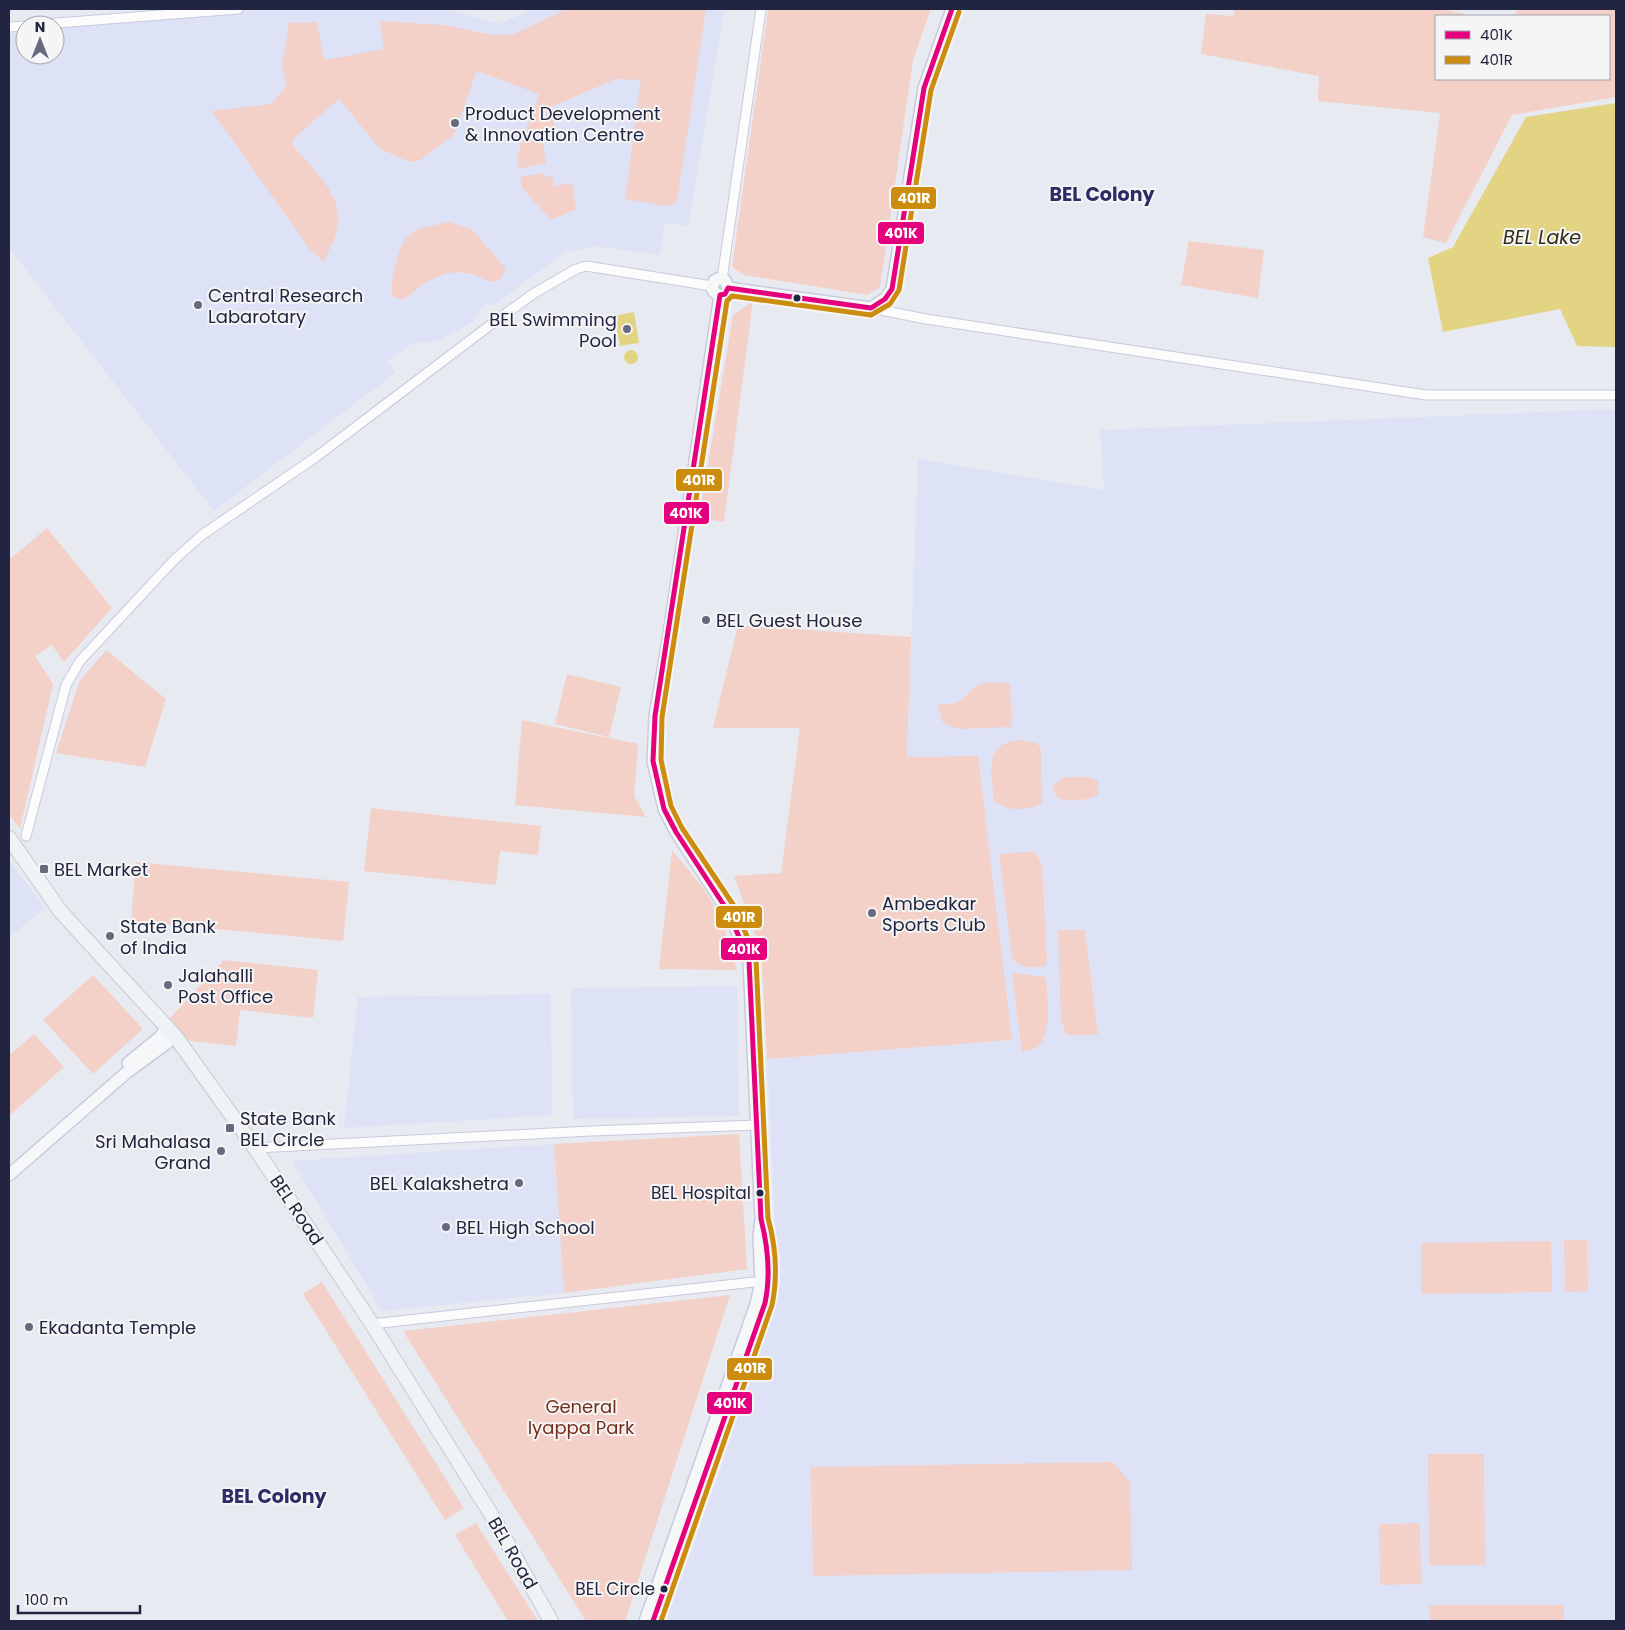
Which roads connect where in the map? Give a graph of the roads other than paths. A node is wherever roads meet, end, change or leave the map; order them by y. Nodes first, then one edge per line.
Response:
1 (108, 9) edge
2 (220, 9) edge
3 (238, 9) edge
4 (761, 9) edge
5 (952, 9) edge
6 (190, 10) edge
7 (164, 11) edge
8 (134, 13) edge
9 (109, 18) junction
10 (65, 22) edge
11 (712, 286) joint
12 (723, 287) junction
13 (871, 308) junction
14 (1616, 395) edge
15 (26, 836) dead end
16 (9, 838) edge
17 (171, 1032) junction
18 (757, 1126) junction
19 (255, 1148) junction
20 (9, 1166) edge
21 (9, 1175) edge
22 (765, 1282) junction
23 (372, 1324) junction
24 (548, 1616) edge
25 (556, 1621) edge
26 (645, 1621) edge
27 (653, 1621) edge

1 - 9 street
2 - 3 street
2 - 6 street
4 - 12 street
5 - 13 main road
6 - 7 street
7 - 8 street
8 - 9 street
9 - 10 street
11 - 12 main road
11 - 15 street
12 - 13 main road
12 - 18 main road
13 - 14 street
16 - 17 main road, BEL Road
17 - 19 main road, BEL Road
17 - 20 main road
17 - 21 main road
18 - 19 street
18 - 22 main road
19 - 23 main road, BEL Road
22 - 23 street
22 - 26 main road
22 - 27 main road
23 - 24 main road, BEL Road
24 - 25 main road, BEL Road

